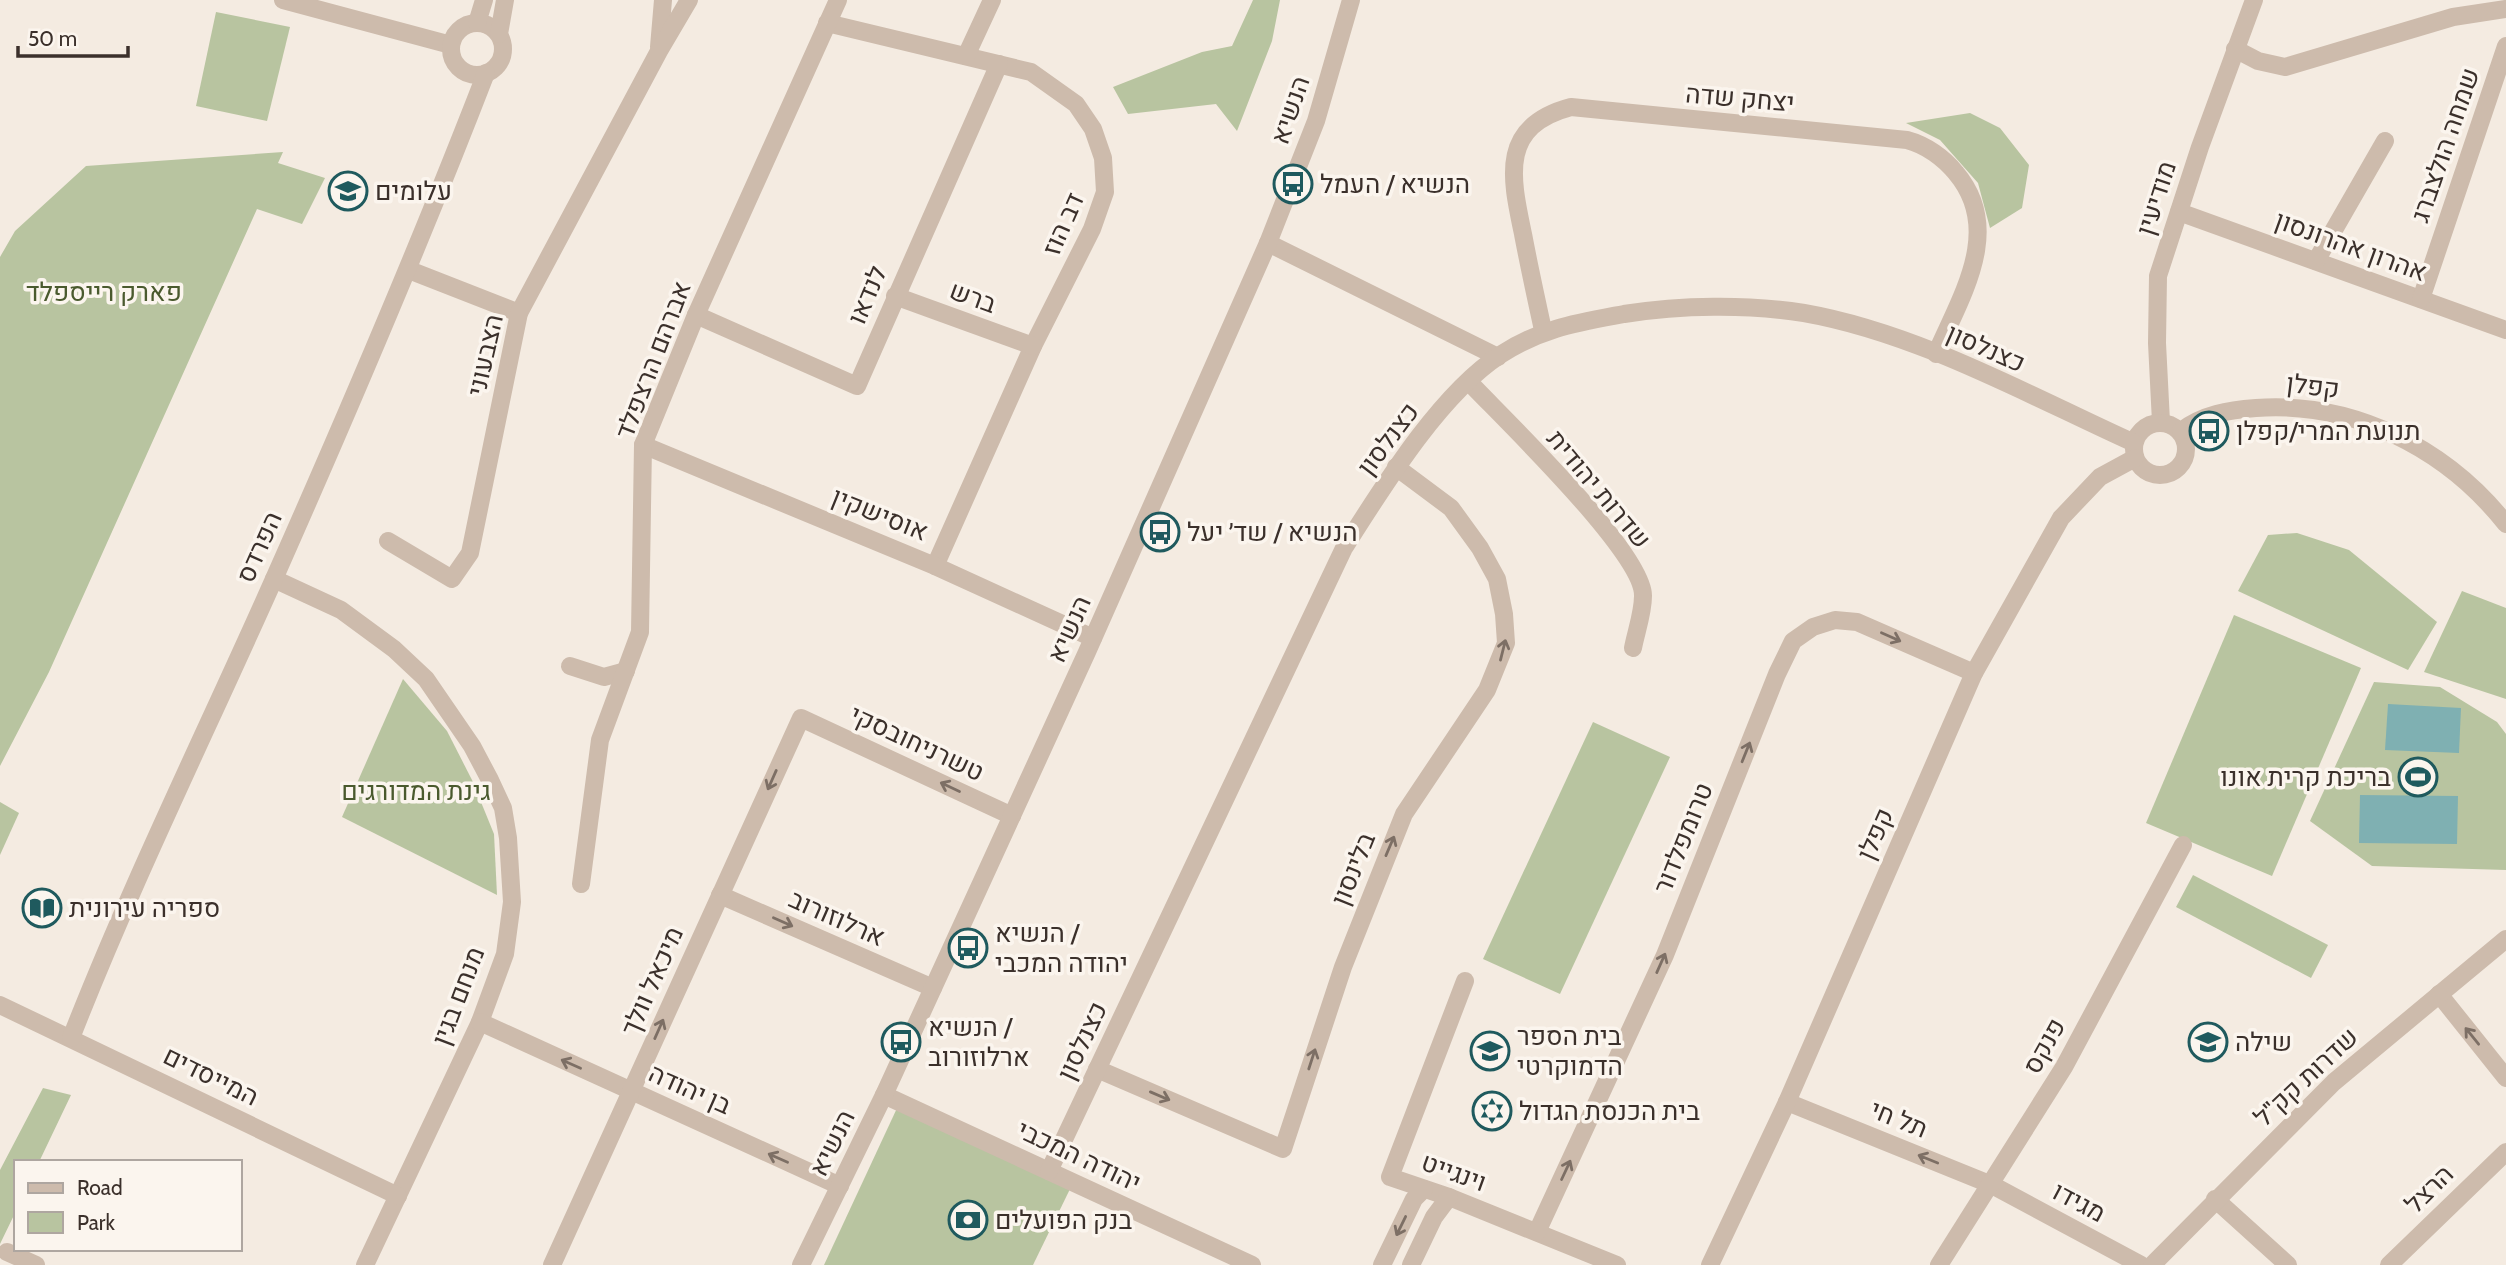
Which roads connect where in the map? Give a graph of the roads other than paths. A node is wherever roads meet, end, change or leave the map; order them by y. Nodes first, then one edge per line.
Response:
1 (283, 0) edge
2 (484, 0) edge
3 (505, 0) edge
4 (663, 0) edge
5 (689, 0) edge
6 (838, 0) edge
7 (992, 0) edge
8 (1351, 0) edge
9 (2254, 0) edge
10 (2506, 9) edge
11 (477, 23) junction
12 (827, 23) junction
13 (499, 34) junction
14 (451, 45) junction
15 (2506, 46) edge
16 (2235, 49) junction
17 (659, 51) junction
18 (966, 56) junction
19 (999, 64) junction
20 (486, 73) junction
21 (2385, 141) dead end
22 (2179, 212) junction
23 (1268, 243) junction
24 (2316, 261) junction
25 (409, 270) junction
26 (895, 296) junction
27 (2421, 299) junction
28 (519, 313) junction
29 (696, 315) junction
30 (1543, 330) junction
31 (2506, 330) edge
32 (1033, 346) junction
33 (1936, 354) junction
34 (1498, 357) junction
35 (1469, 382) junction
36 (2161, 422) junction
37 (2181, 431) junction
38 (643, 445) junction
39 (2135, 450) junction
40 (1396, 467) junction
41 (2506, 524) edge
42 (388, 541) dead end
43 (935, 566) junction
44 (274, 579) junction
45 (1093, 638) junction
46 (1633, 648) dead end
47 (570, 666) dead end
48 (626, 671) junction
49 (1974, 673) junction
50 (801, 718) joint
51 (1012, 816) junction
52 (2183, 845) dead end
53 (581, 884) dead end
54 (720, 895) junction
55 (2506, 939) edge
56 (1465, 981) dead end
57 (933, 988) junction
58 (2439, 994) junction
59 (0, 1006) edge
60 (480, 1022) junction
61 (71, 1038) junction
62 (1097, 1069) junction
63 (2506, 1078) edge
64 (631, 1091) junction
65 (884, 1095) junction
66 (1787, 1102) junction
67 (2506, 1152) edge
68 (1049, 1171) junction
69 (1992, 1185) junction
70 (841, 1186) junction
71 (1424, 1189) junction
72 (398, 1196) junction
73 (1449, 1197) junction
74 (2215, 1199) junction
75 (1537, 1232) junction
76 (7, 1252) dead end
77 (36, 1265) edge
78 (365, 1265) edge
79 (552, 1265) edge
80 (801, 1265) edge
81 (1252, 1265) edge
82 (1382, 1265) edge
83 (1411, 1265) edge
84 (1618, 1265) edge
85 (1710, 1265) edge
86 (1939, 1265) edge
87 (2141, 1265) edge
88 (2152, 1265) edge
89 (2288, 1265) edge
90 (2389, 1265) edge

1 - 14 street
2 - 11 street
3 - 13 street
4 - 17 street, הצבעוני
5 - 17 street, הצבעוני
6 - 12 street, אברהם הרצפלד
7 - 18 street
8 - 23 street, הנשיא
9 - 16 street, מודיעין
10 - 16 street
11 - 13 street
11 - 14 street
12 - 18 street, דב הוז
12 - 29 street, אברהם הרצפלד
13 - 20 street
14 - 20 street
15 - 27 street, שמחה הולצברג
16 - 22 street, מודיעין
17 - 28 street, הצבעוני
18 - 19 street, דב הוז
19 - 26 street, לנדאו
19 - 32 street, דב הוז
20 - 25 street, הפרדס
21 - 24 street
22 - 24 street, אהרון אהרונסון
22 - 36 street, מודיעין
23 - 34 street
23 - 45 street, הנשיא
24 - 27 street, אהרון אהרונסון
25 - 28 street
25 - 44 street, הפרדס
26 - 29 street, לנדאו
26 - 32 street, ברש
27 - 31 street, אהרון אהרונסון
28 - 42 street, הצבעוני
29 - 38 street, אברהם הרצפלד
30 - 33 street, כצנלסון
30 - 33 street, יצחק שדה
30 - 34 street, כצנלסון
32 - 43 street, דב הוז
33 - 39 street, כצנלסון
34 - 35 street, כצנלסון
35 - 40 street, כצנלסון
35 - 46 street, שדרות יהודית
36 - 37 street
36 - 39 street
37 - 39 street
37 - 41 street, קפלן
38 - 43 street, אוסישקין
38 - 48 street, אברהם הרצפלד
39 - 49 street, קפלן
40 - 62 street, כצנלסון
62 -> 40 street, בלינסון
43 - 45 street, אוסישקין
44 - 60 street, מנחם בגין
44 - 61 street, הפרדס
45 - 51 street, הנשיא
47 - 48 street
48 - 53 street, אברהם הרצפלד
49 - 66 street, קפלן
75 -> 49 street, טרומפלדור
51 -> 50 street, טשרניחובסקי
50 -> 54 street, מיכאל וולך
51 - 57 street, הנשיא
52 - 69 street, פנקס
54 -> 57 street, ארלוזורוב
64 -> 54 street, מיכאל וולך
55 - 58 street, שדרות קק"ל
56 - 71 street, וינגייט
57 - 65 street, הנשיא
63 -> 58 street
58 - 74 street, שדרות קק"ל
59 - 61 street, המייסדים
64 -> 60 street, בן יהודה
60 - 72 street, מנחם בגין
61 - 72 street, המייסדים
62 - 68 street, כצנלסון
70 -> 64 street, בן יהודה
64 - 79 street, מיכאל וולך
65 - 68 street, יהודה המכבי
65 - 70 street, הנשיא
69 -> 66 street, תל חי
66 - 85 street, קפלן
67 - 90 street, הרצל
68 - 81 street, יהודה המכבי
69 - 86 street, פנקס
69 - 87 street, מגידו
70 - 80 street, הנשיא
71 - 73 street, וינגייט
71 -> 82 street
72 - 78 street, מנחם בגין
73 - 75 street, וינגייט
73 - 83 street
74 - 88 street, שדרות קק"ל
74 - 89 street
75 - 84 street, וינגייט
76 - 77 street

